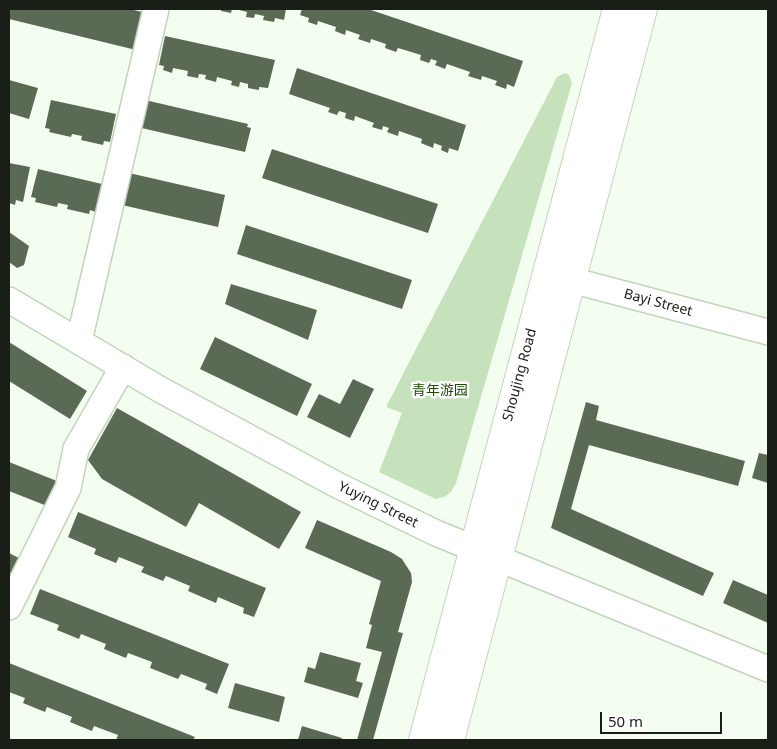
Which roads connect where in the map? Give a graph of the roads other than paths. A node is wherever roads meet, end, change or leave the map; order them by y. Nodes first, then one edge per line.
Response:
1 (156, 9) edge
2 (617, 9) edge
3 (643, 9) edge
4 (561, 270) junction
5 (9, 300) edge
6 (768, 316) edge
7 (768, 332) edge
8 (79, 342) junction
9 (123, 367) junction
10 (486, 553) junction
11 (9, 608) edge
12 (768, 669) edge
13 (423, 740) edge
14 (450, 740) edge

1 - 8 street
2 - 4 main road, Shoujing Road
3 - 4 main road, Shoujing Road
4 - 6 street, Bayi Street
4 - 7 street, Bayi Street
4 - 10 main road, Shoujing Road
5 - 8 street, Yuying Street
8 - 9 street, Yuying Street
9 - 10 street, Yuying Street
9 - 11 street
10 - 12 street, Yuying Street
10 - 13 main road, Shoujing Road
10 - 14 main road, Shoujing Road

